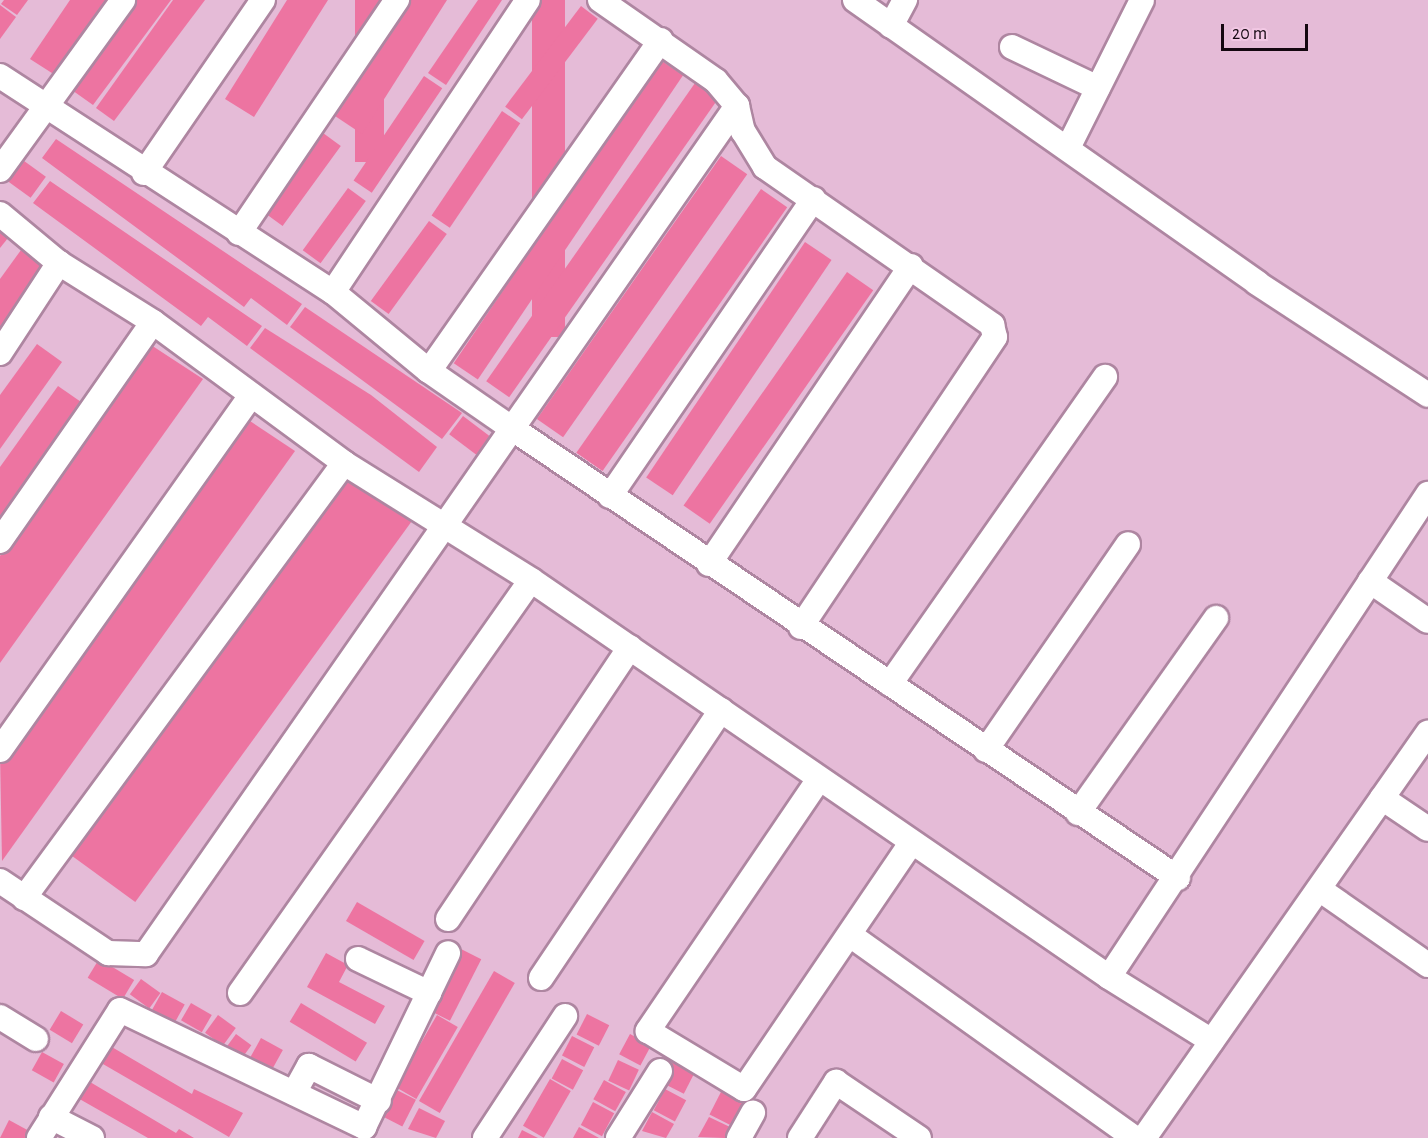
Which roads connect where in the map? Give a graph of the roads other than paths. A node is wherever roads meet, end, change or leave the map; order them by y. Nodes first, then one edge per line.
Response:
1 (123, 0) edge
2 (263, 0) edge
3 (397, 0) edge
4 (528, 0) edge
5 (600, 0) edge
6 (855, 0) edge
7 (905, 0) edge
8 (1142, 0) edge
9 (891, 26) junction
10 (661, 40) junction
11 (1012, 47) dead end
12 (0, 76) edge
13 (1098, 88) junction
14 (736, 106) junction
15 (46, 109) junction
16 (1068, 148) junction
17 (0, 170) edge
18 (144, 173) junction
19 (813, 200) junction
20 (0, 214) edge
21 (239, 233) junction
22 (59, 263) junction
23 (911, 266) junction
24 (333, 292) junction
25 (153, 322) junction
26 (0, 353) edge
27 (429, 371) junction
28 (1106, 377) dead end
29 (251, 395) junction
30 (1428, 395) edge
31 (510, 427) junction
32 (344, 463) junction
33 (1428, 494) edge
34 (610, 496) junction
35 (444, 523) junction
36 (0, 541) edge
37 (1128, 544) dead end
38 (710, 564) junction
39 (531, 580) junction
40 (1370, 581) junction
41 (1216, 618) dead end
42 (1428, 621) edge
43 (801, 627) junction
44 (630, 647) junction
45 (890, 684) junction
46 (721, 710) junction
47 (1428, 732) edge
48 (0, 750) edge
49 (986, 750) junction
50 (819, 779) junction
51 (1382, 798) junction
52 (1078, 813) junction
53 (1428, 829) edge
54 (911, 843) junction
55 (1178, 878) junction
56 (0, 881) edge
57 (1318, 889) junction
58 (24, 898) junction
59 (448, 919) dead end
60 (850, 935) junction
61 (448, 953) dead end
62 (358, 960) dead end
63 (1428, 965) edge
64 (1109, 977) junction
65 (542, 978) dead end
66 (240, 993) dead end
67 (429, 993) junction
68 (565, 1016) dead end
69 (0, 1017) edge
70 (36, 1039) dead end
71 (1212, 1041) junction
72 (660, 1071) dead end
73 (294, 1093) junction
74 (379, 1101) junction
75 (753, 1113) dead end
76 (51, 1117) junction
77 (369, 1134) edge
78 (39, 1138) edge
79 (92, 1138) edge
80 (485, 1138) edge
81 (618, 1138) edge
82 (739, 1138) edge
83 (800, 1138) edge
84 (919, 1138) edge
85 (1135, 1138) edge
86 (1144, 1138) edge

1 - 15 street
2 - 18 street
3 - 21 street
4 - 24 street
5 - 10 street
6 - 9 street
7 - 9 street
8 - 13 street
9 - 16 street
10 - 14 street
10 - 27 street
11 - 13 street
12 - 15 street
13 - 16 street
14 - 19 street
14 - 31 street
15 - 17 street
15 - 18 street
16 - 30 street
18 - 21 street
19 - 23 street
19 - 34 street
20 - 22 street
21 - 24 street
22 - 25 street
22 - 26 street
23 - 38 street
23 - 43 street
24 - 27 street
25 - 29 street
25 - 36 street
27 - 31 street
28 - 45 street
29 - 32 street
29 - 48 street
31 - 34 street
31 - 35 street
32 - 35 street
32 - 58 street
33 - 40 street
34 - 38 street
35 - 39 street
35 - 58 street
37 - 49 street
38 - 43 street
39 - 44 street
39 - 66 street
40 - 42 street
40 - 55 street
41 - 52 street
43 - 45 street
44 - 46 street
44 - 59 street
45 - 49 street
46 - 50 street
46 - 65 street
47 - 51 street
49 - 52 street
50 - 54 street
50 - 60 street
51 - 53 street
51 - 57 street
52 - 55 street
54 - 60 street
54 - 64 street
55 - 64 street
56 - 58 street
57 - 63 street
57 - 71 street
60 - 85 street
61 - 67 street
62 - 67 street
64 - 71 street
67 - 74 street
68 - 80 street
69 - 70 street
71 - 86 street
72 - 81 street
73 - 74 street
73 - 76 street
73 - 77 street
74 - 77 street
75 - 82 street
76 - 78 street
76 - 79 street
83 - 84 street

